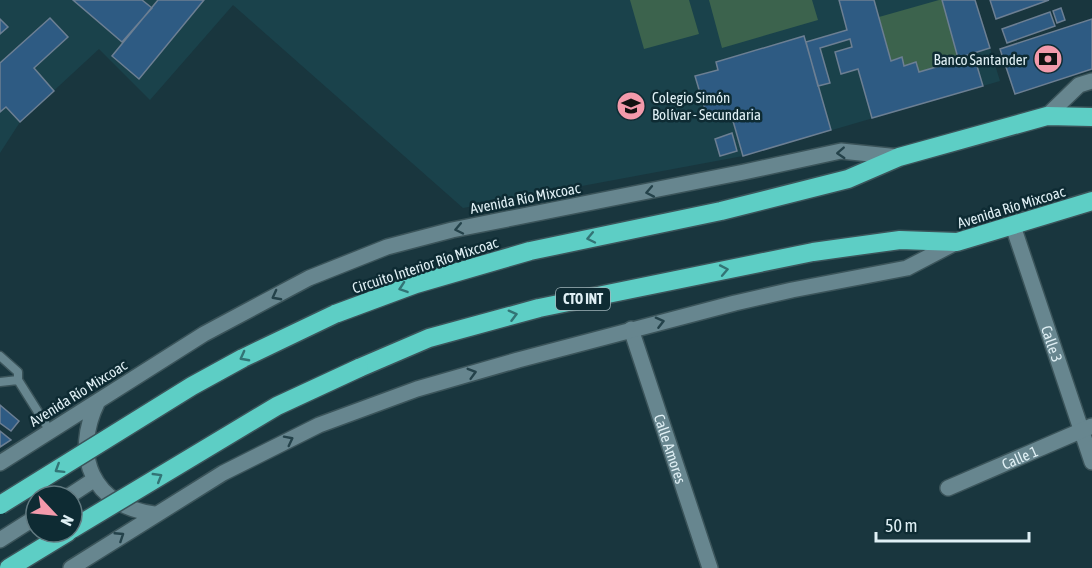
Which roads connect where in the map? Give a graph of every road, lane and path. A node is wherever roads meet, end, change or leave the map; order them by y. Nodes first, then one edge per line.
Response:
1 (1092, 81) edge
2 (1047, 116) junction
3 (1092, 117) edge
4 (899, 157) junction
5 (1092, 201) edge
6 (1013, 226) junction
7 (957, 242) junction
8 (631, 329) junction
9 (0, 356) edge
10 (18, 380) junction
11 (0, 382) edge
12 (98, 401) junction
13 (1087, 428) edge
14 (50, 431) junction
15 (1092, 462) edge
16 (0, 463) edge
17 (95, 479) junction
18 (84, 486) edge
19 (948, 488) dead end
20 (0, 505) edge
21 (154, 514) junction
22 (84, 523) edge
23 (24, 525) edge
24 (0, 540) edge
25 (48, 544) edge
26 (9, 568) edge
27 (71, 568) edge
28 (710, 568) edge

1 - 2 main road, Avenida Río Mixcoac
2 - 3 highway
2 - 4 highway, Avenida Río Mixcoac
4 -> 12 main road, Avenida Río Mixcoac
4 -> 20 highway, Circuito Interior Río Mixcoac, bridge
5 - 6 highway, Avenida Río Mixcoac / CTO INT
6 - 7 highway, Avenida Río Mixcoac / CTO INT
6 - 13 main road, Calle 3
8 -> 7 main road, Avenida Río Mixcoac / CTO INT
22 -> 7 highway, CTO INT, bridge
21 -> 8 main road, Avenida Río Mixcoac / CTO INT
8 - 28 main road, Calle Amores
9 - 10 lane
10 - 11 lane
10 - 14 lane
12 - 14 main road, Avenida Río Mixcoac
12 - 17 main road
13 - 15 main road, Calle 3
13 - 19 main road, Calle 1
14 - 16 main road, Avenida Río Mixcoac
17 - 18 main road
17 - 21 main road
27 -> 21 main road, Avenida Río Mixcoac / CTO INT
23 - 24 main road
25 - 26 highway

